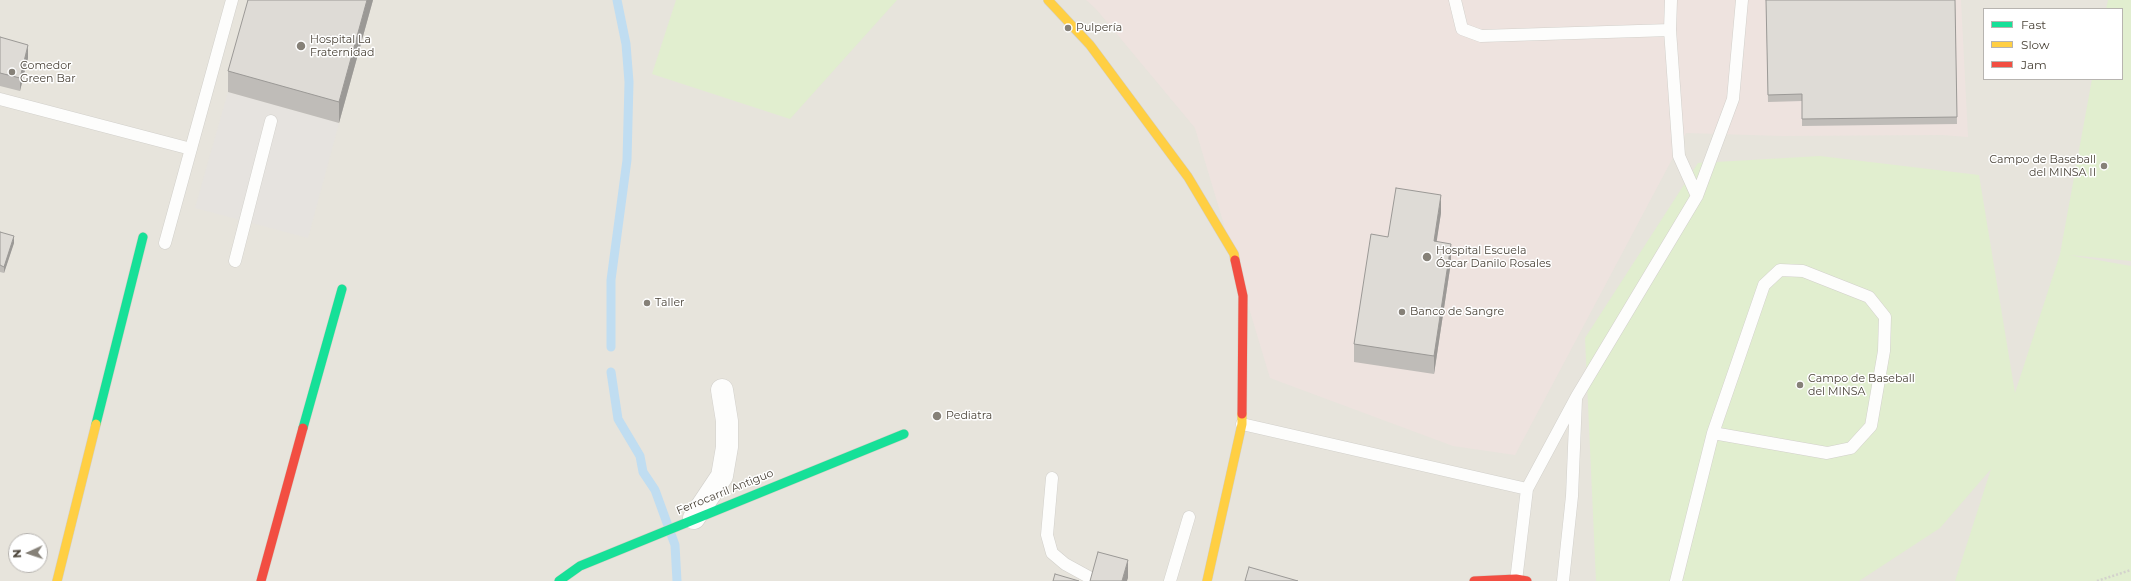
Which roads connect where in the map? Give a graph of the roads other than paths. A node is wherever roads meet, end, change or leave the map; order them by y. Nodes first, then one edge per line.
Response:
1 (232, 0) edge
2 (1048, 0) edge
3 (1455, 0) edge
4 (1671, 0) edge
5 (1742, 0) edge
6 (1670, 30) junction
7 (0, 99) edge
8 (271, 120) dead end
9 (191, 149) junction
10 (1697, 196) junction
11 (143, 237) dead end
12 (165, 243) dead end
13 (235, 261) dead end
14 (342, 289) dead end
15 (722, 390) dead end
16 (1577, 396) junction
17 (1242, 424) junction
18 (1713, 433) junction
19 (904, 434) dead end
20 (1052, 478) dead end
21 (1526, 489) junction
22 (1189, 517) dead end
23 (694, 518) junction
24 (1096, 580) edge
25 (1520, 580) edge
26 (57, 581) edge
27 (261, 581) edge
28 (559, 581) edge
29 (1170, 581) edge
30 (1207, 581) edge
31 (1474, 581) edge
32 (1563, 581) edge
33 (1676, 581) edge

1 - 9 lane
2 - 17 street
3 - 6 lane
4 - 6 lane
5 - 10 lane
6 - 10 lane
7 - 9 lane
8 - 13 lane
9 - 12 lane
10 - 16 lane
11 - 26 street
14 - 27 street
15 - 23 street
16 - 21 lane
16 - 32 lane
17 - 21 lane
17 - 30 street
18 - 18 lane
18 - 33 lane
19 - 23 street, Ferrocarril Antiguo
20 - 24 lane
21 - 25 lane
22 - 29 lane
23 - 28 street, Ferrocarril Antiguo
25 - 31 street

